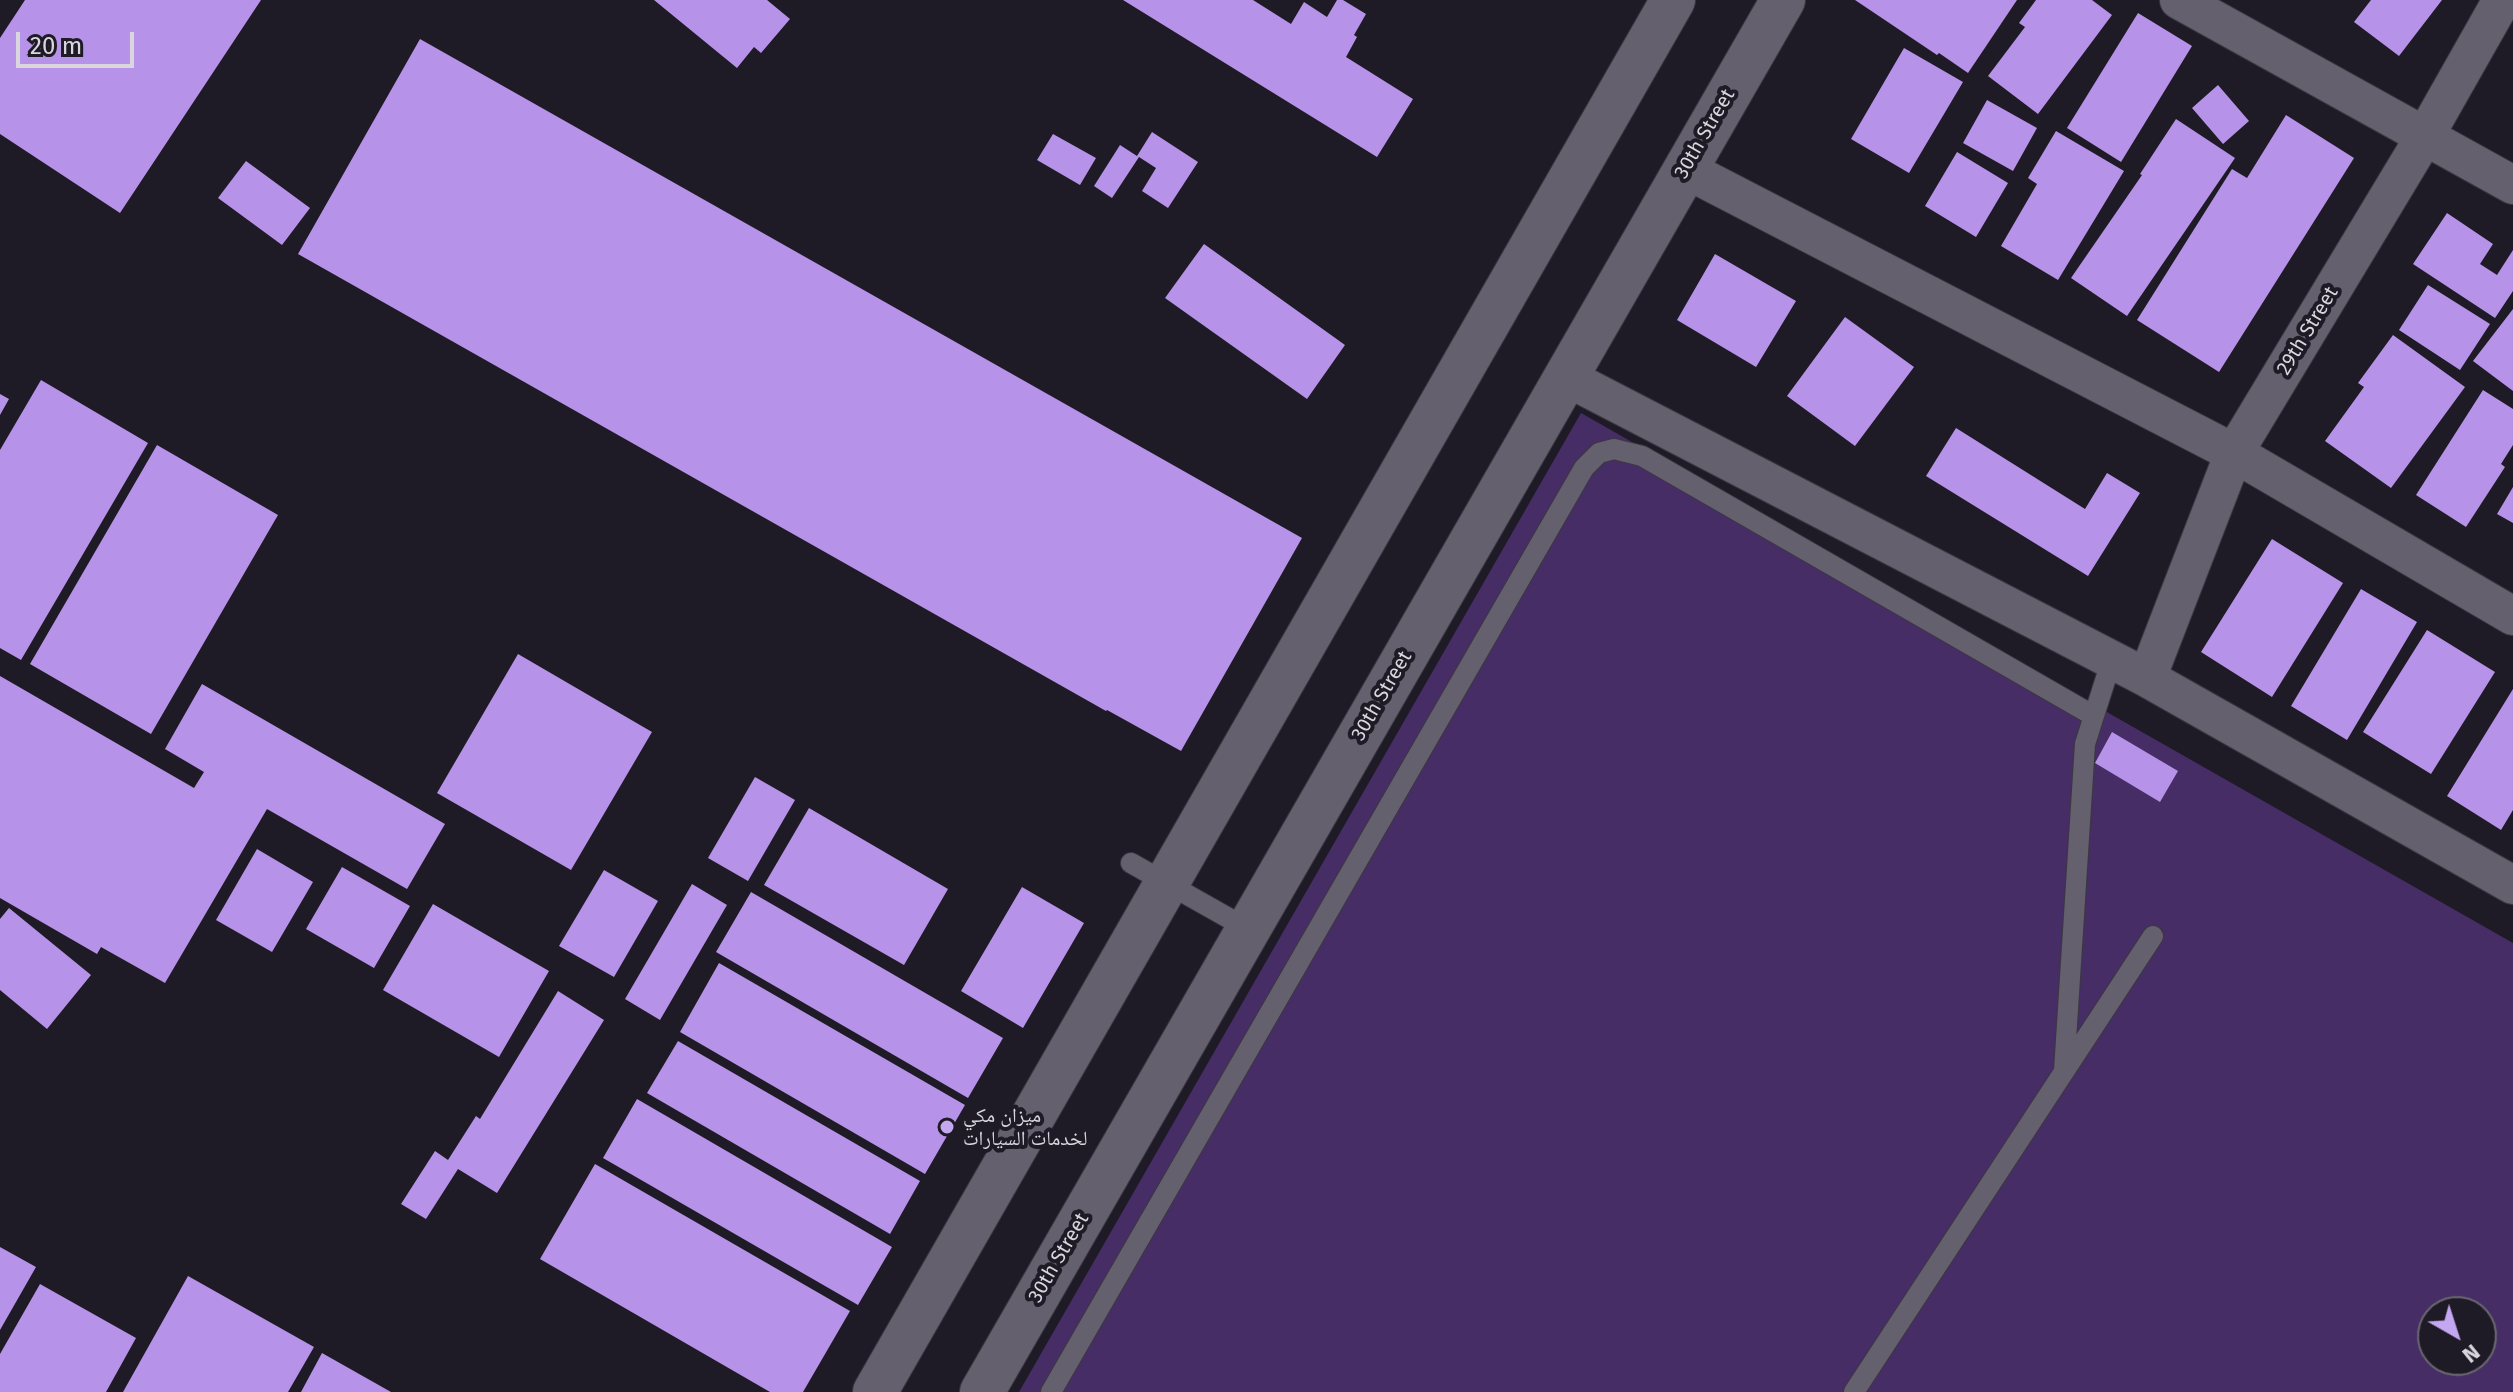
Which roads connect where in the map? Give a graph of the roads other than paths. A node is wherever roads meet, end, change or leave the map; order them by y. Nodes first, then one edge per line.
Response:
1 (1673, 0) edge
2 (1783, 0) edge
3 (2179, 0) edge
4 (2502, 0) edge
5 (2425, 136) junction
6 (1685, 169) junction
7 (2513, 185) edge
8 (1566, 377) junction
9 (2234, 453) junction
10 (2513, 616) edge
11 (2112, 659) junction
12 (2147, 678) junction
13 (2094, 716) junction
14 (1149, 874) junction
15 (2513, 885) edge
16 (1248, 929) junction
17 (2153, 936) dead end
18 (2064, 1073) junction
19 (875, 1392) edge
20 (982, 1392) edge
21 (1051, 1392) edge
22 (1854, 1392) edge

1 - 14 street
2 - 6 street, 30th Street
3 - 5 street
4 - 5 street, 29th Street
5 - 7 street
5 - 9 street, 29th Street
6 - 8 street, 30th Street
6 - 9 street
8 - 11 street
8 - 16 street, 30th Street
9 - 10 street
9 - 12 street, 29th Street
11 - 12 street
11 - 13 lane
12 - 15 street
13 - 18 lane
13 - 21 lane
14 - 16 lane
14 - 19 street
16 - 20 street, 30th Street
17 - 18 lane
18 - 22 lane

